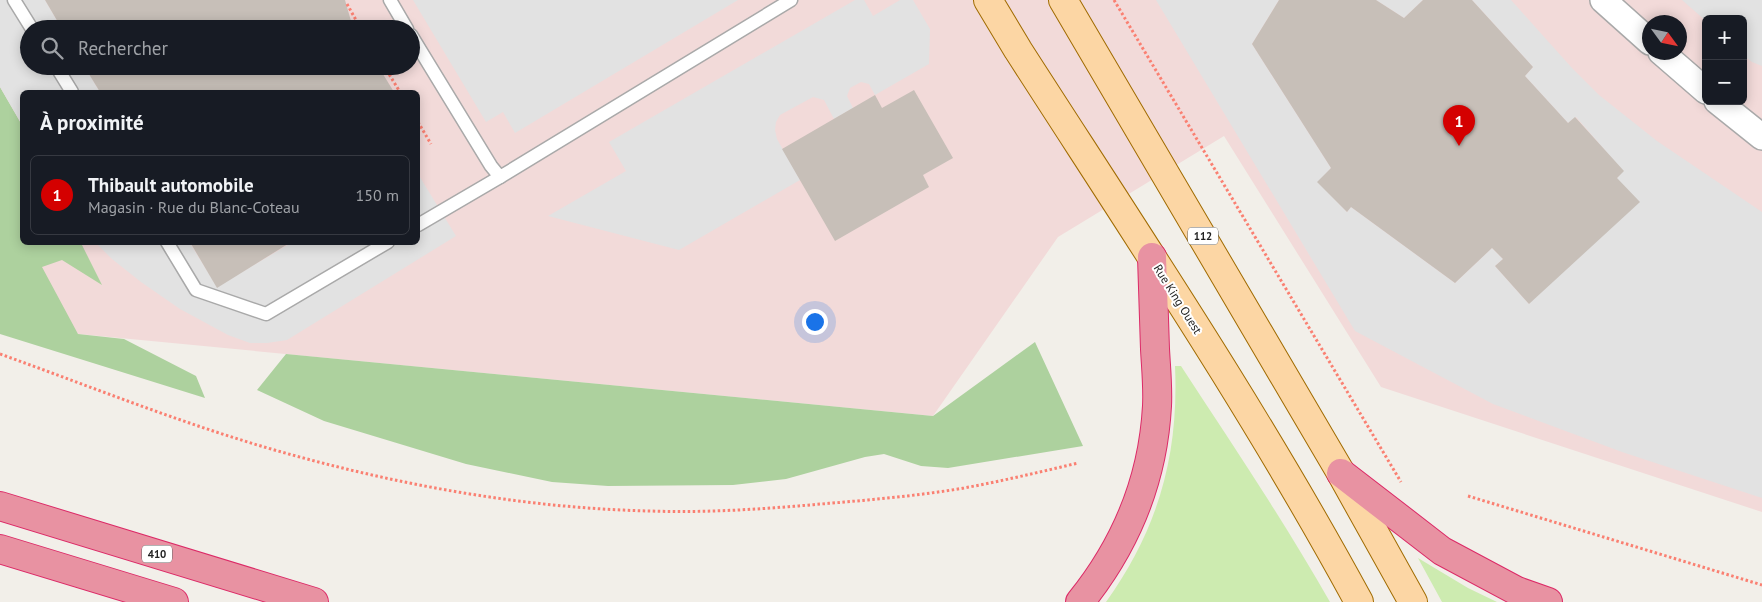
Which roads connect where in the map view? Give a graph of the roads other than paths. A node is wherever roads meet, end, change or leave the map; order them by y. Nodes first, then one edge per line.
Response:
1 (14, 0) edge
2 (390, 0) edge
3 (791, 0) edge
4 (988, 0) edge
5 (1062, 0) edge
6 (1604, 0) edge
7 (26, 20) edge
8 (402, 20) edge
9 (1642, 35) edge
10 (420, 50) edge
11 (1670, 60) edge
12 (62, 75) edge
13 (1702, 88) edge
14 (71, 90) edge
15 (1722, 105) edge
16 (1762, 137) edge
17 (500, 177) junction
18 (420, 224) edge
19 (169, 245) edge
20 (383, 245) edge
21 (1152, 257) junction
22 (1342, 473) junction
23 (0, 506) edge
24 (0, 549) edge
25 (174, 602) edge
26 (314, 602) edge
27 (1080, 602) edge
28 (1359, 602) edge
29 (1413, 602) edge
30 (1548, 602) edge

1 - 7 lane
2 - 8 lane
3 - 17 lane
4 - 21 main road, Rue King Ouest
5 - 22 main road, 112
6 - 9 street
10 - 17 lane
11 - 13 street
12 - 14 lane
15 - 16 street
17 - 18 lane
19 - 20 lane
21 - 27 highway
21 - 28 main road, Rue King Ouest
22 - 29 main road, 112
22 - 30 highway
23 - 26 highway, 410
24 - 25 highway

